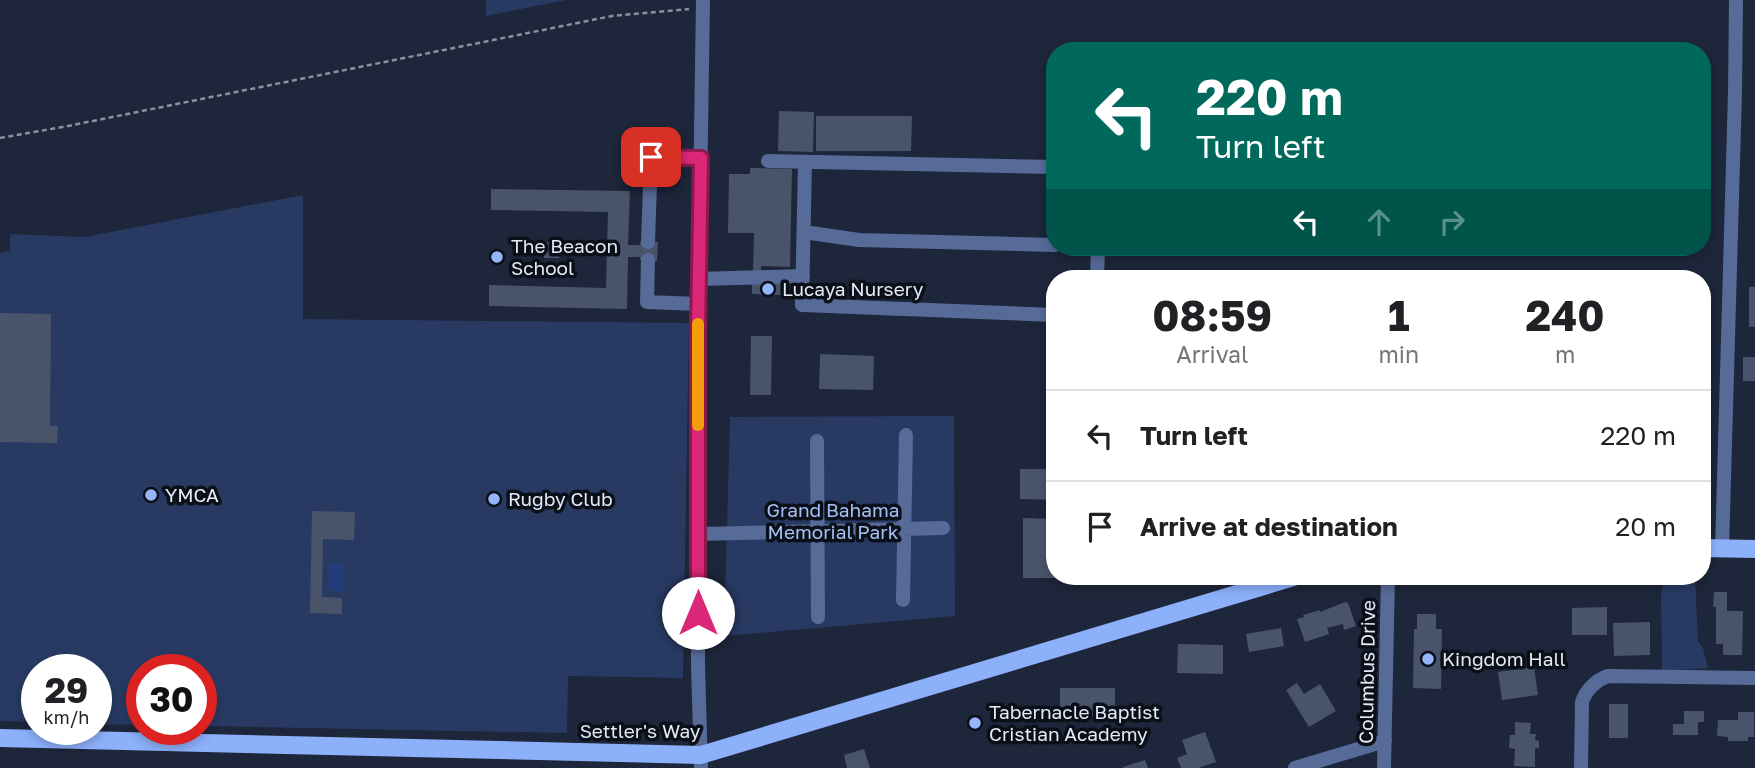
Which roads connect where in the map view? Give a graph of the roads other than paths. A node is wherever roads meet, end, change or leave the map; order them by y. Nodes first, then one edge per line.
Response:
1 (1736, 0) edge
2 (703, 4) edge
3 (701, 158) junction
4 (768, 162) dead end
5 (805, 162) junction
6 (1046, 167) edge
7 (804, 232) junction
8 (648, 242) dead end
9 (1046, 245) edge
10 (648, 260) dead end
11 (803, 276) junction
12 (699, 279) junction
13 (699, 304) junction
14 (1046, 315) edge
15 (906, 435) dead end
16 (817, 441) dead end
17 (943, 528) dead end
18 (905, 529) junction
19 (817, 531) junction
20 (698, 534) junction
21 (1711, 548) edge
22 (1722, 549) junction
23 (1755, 549) edge
24 (1268, 585) edge
25 (1388, 585) edge
26 (903, 600) dead end
27 (818, 617) dead end
28 (1755, 677) edge
29 (0, 738) edge
30 (1385, 741) junction
31 (701, 761) edge
32 (1295, 768) edge
33 (1384, 768) edge
34 (1581, 768) edge

1 - 22 street
2 - 3 street
3 - 8 street
3 - 12 street
4 - 5 street
5 - 6 street
5 - 7 street
7 - 9 street
7 - 11 street
10 - 13 street
11 - 12 street
11 - 14 street
12 - 13 street
13 - 20 street
15 - 18 street
16 - 19 street
17 - 18 street
18 - 19 street
18 - 26 street
19 - 20 street
19 - 27 street
20 - 31 street
21 - 22 main road
22 - 23 main road
24 - 31 main road, Settler's Way
25 - 30 street, Columbus Drive
28 - 34 street
29 - 31 main road, Settler's Way
30 - 32 street
30 - 33 street, Columbus Drive

